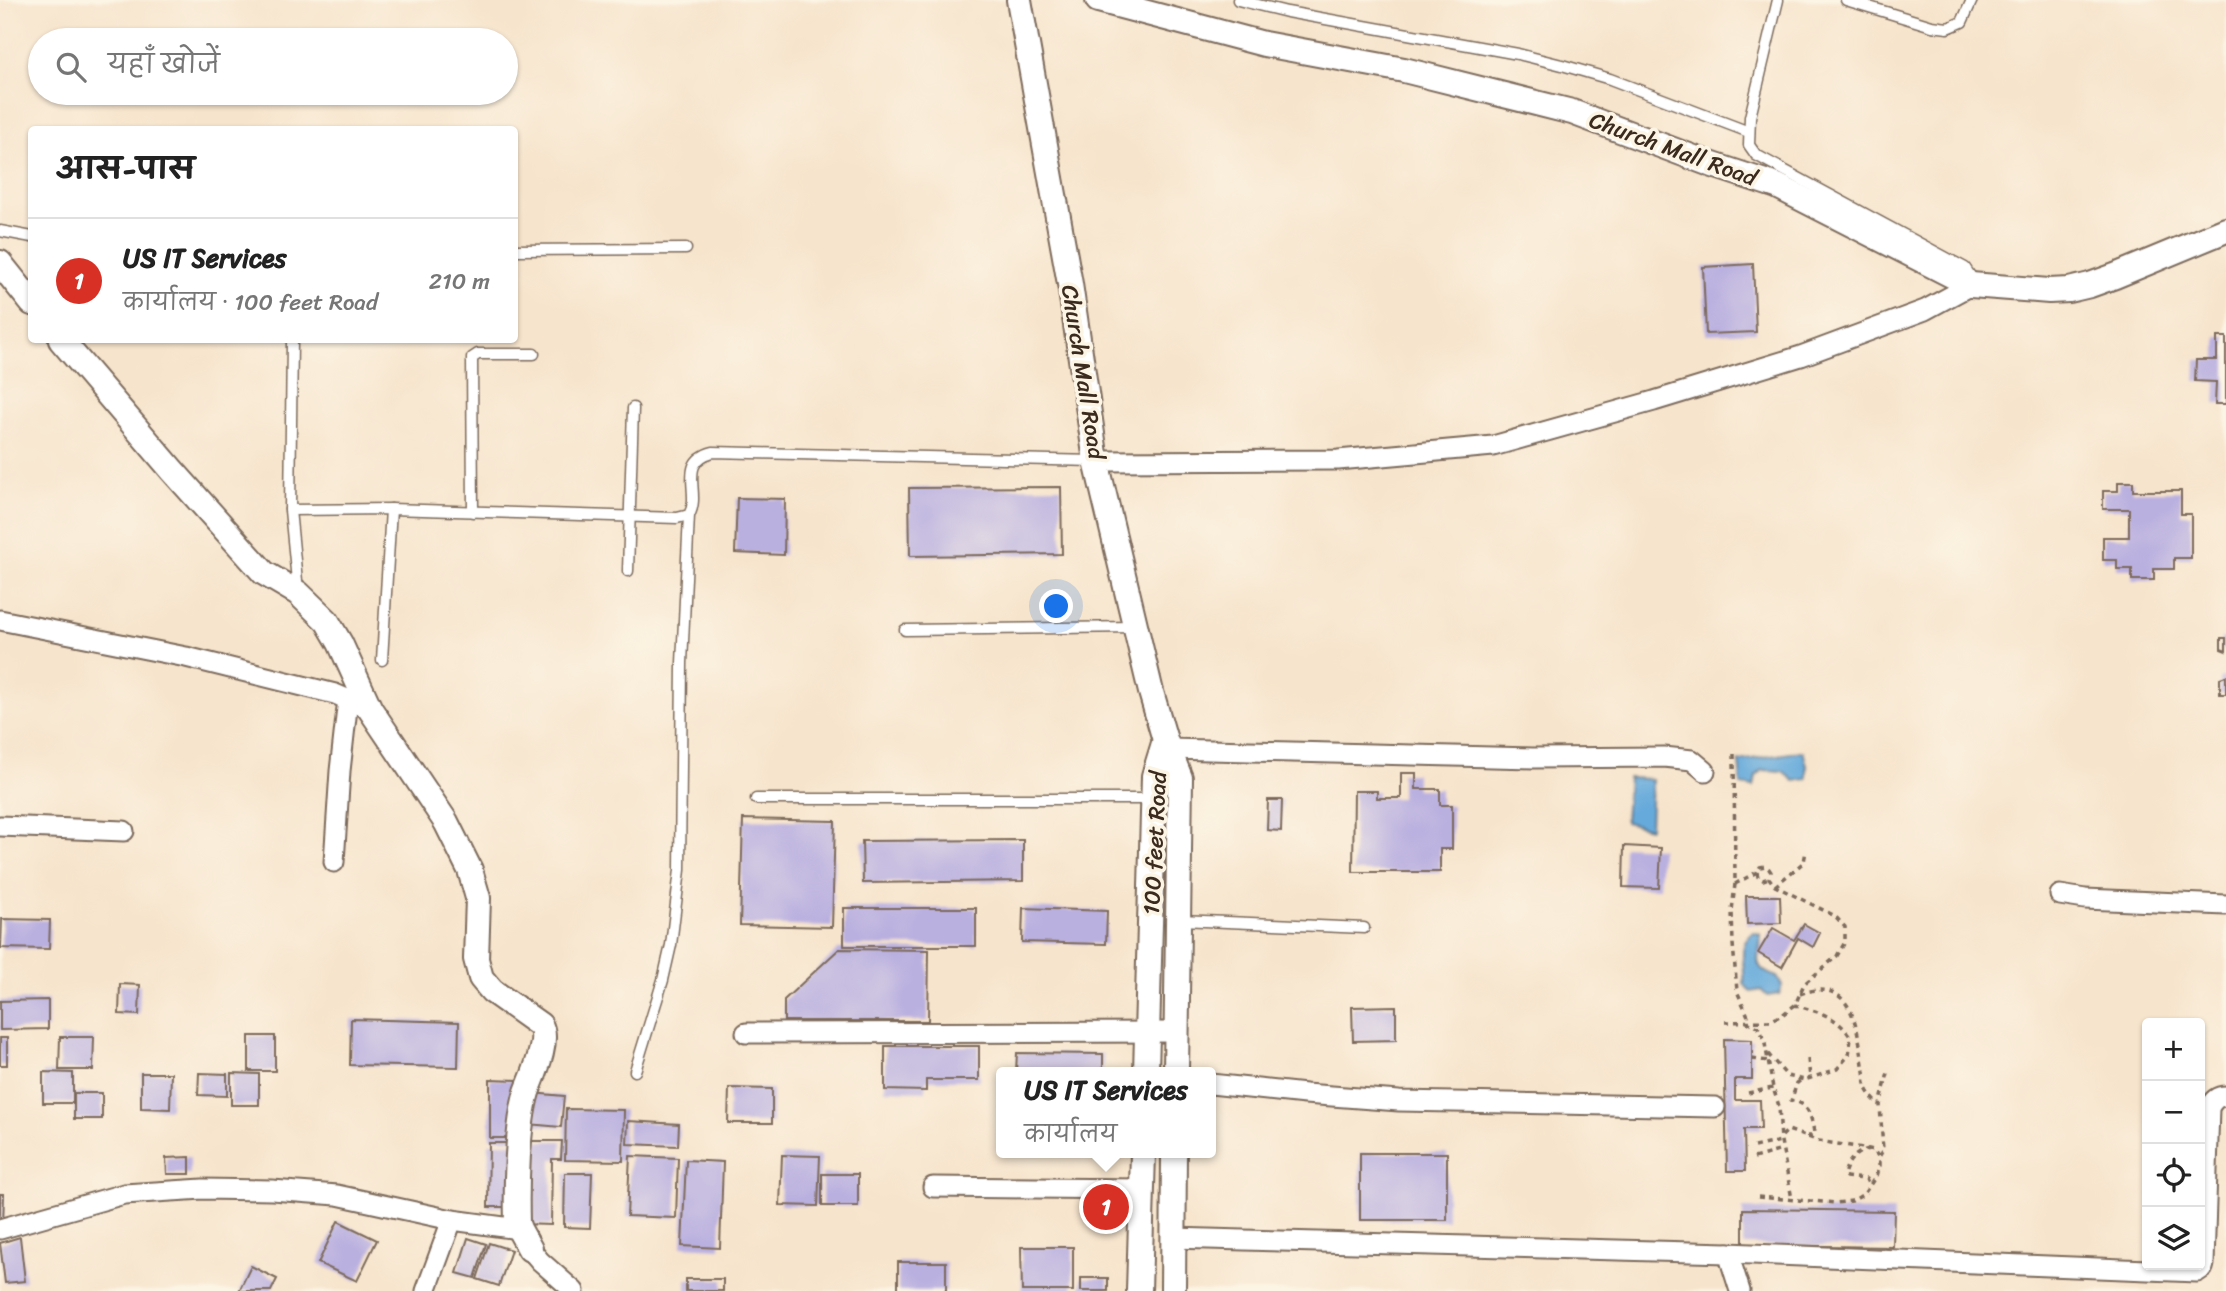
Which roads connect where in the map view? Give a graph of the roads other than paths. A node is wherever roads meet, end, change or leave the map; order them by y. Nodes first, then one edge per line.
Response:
1 (1019, 0) edge
2 (1098, 0) edge
3 (1238, 0) edge
4 (1778, 0) edge
5 (1846, 0) edge
6 (1972, 0) edge
7 (1749, 132) junction
8 (2226, 230) edge
9 (0, 231) edge
10 (28, 236) edge
11 (686, 249) dead end
12 (518, 250) edge
13 (0, 263) edge
14 (1971, 285) junction
15 (28, 298) edge
16 (64, 343) edge
17 (292, 343) edge
18 (534, 354) dead end
19 (633, 408) dead end
20 (1096, 461) junction
21 (391, 509) junction
22 (290, 510) junction
23 (473, 512) junction
24 (689, 514) junction
25 (630, 516) junction
26 (628, 571) dead end
27 (298, 593) junction
28 (0, 620) edge
29 (1134, 627) junction
30 (905, 630) dead end
31 (382, 660) dead end
32 (359, 704) junction
33 (1167, 745) junction
34 (1705, 771) dead end
35 (756, 799) dead end
36 (1153, 799) junction
37 (0, 826) edge
38 (124, 831) dead end
39 (334, 862) dead end
40 (2060, 895) dead end
41 (2226, 905) edge
42 (1364, 928) dead end
43 (1179, 931) junction
44 (1150, 940) junction
45 (1147, 1031) junction
46 (1177, 1032) junction
47 (746, 1033) dead end
48 (1146, 1067) edge
49 (1176, 1067) edge
50 (635, 1071) dead end
51 (1216, 1085) edge
52 (2226, 1096) edge
53 (1715, 1107) dead end
54 (1143, 1158) edge
55 (1174, 1158) edge
56 (933, 1187) dead end
57 (1142, 1189) junction
58 (452, 1220) junction
59 (0, 1229) edge
60 (1172, 1238) junction
61 (524, 1239) junction
62 (1728, 1253) junction
63 (426, 1291) edge
64 (574, 1291) edge
65 (1139, 1291) edge
66 (1173, 1291) edge
67 (1740, 1291) edge

1 - 20 street, Church Mall Road
2 - 14 street, Church Mall Road
3 - 7 lane
4 - 7 lane
5 - 6 lane
7 - 14 lane
8 - 14 street, Church Mall Road
9 - 10 lane
11 - 12 lane
13 - 15 street
14 - 20 street
16 - 27 street
17 - 22 lane
18 - 23 lane
19 - 25 lane
20 - 24 lane
20 - 29 street, Church Mall Road
21 - 22 lane
21 - 23 lane
21 - 31 lane
22 - 27 lane
23 - 25 lane
24 - 25 lane
24 - 50 lane
25 - 26 lane
27 - 32 street
28 - 32 street
29 - 30 lane
29 - 33 street, Church Mall Road
32 - 39 street
32 - 61 street
33 - 34 street
33 - 36 street, 100 feet Road
33 - 43 street, 100 feet Road
35 - 36 lane
36 - 44 street, 100 feet Road
37 - 38 street
40 - 41 street
42 - 43 lane
43 - 44 street
43 - 46 street, 100 feet Road
44 - 45 street, 100 feet Road
45 - 46 street
45 - 47 street
45 - 48 street, 100 feet Road
46 - 49 street, 100 feet Road
51 - 53 street
52 - 62 street
54 - 57 street
55 - 60 street
56 - 57 street
57 - 65 street
58 - 59 street
58 - 61 street
58 - 63 street
60 - 62 street
60 - 66 street
61 - 64 street
62 - 67 street

